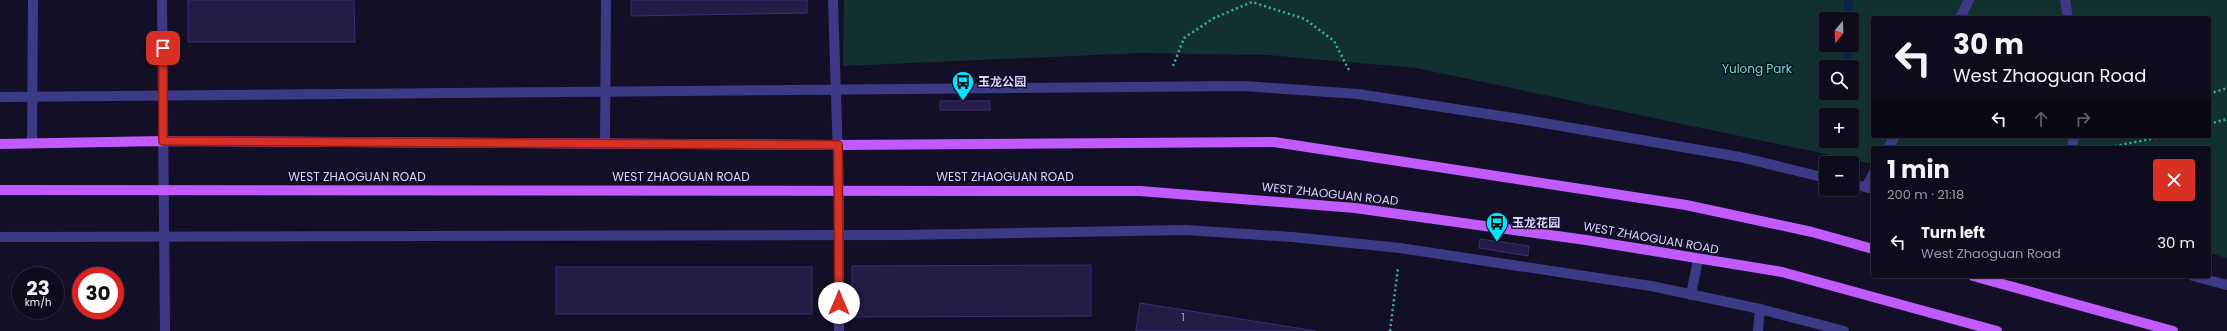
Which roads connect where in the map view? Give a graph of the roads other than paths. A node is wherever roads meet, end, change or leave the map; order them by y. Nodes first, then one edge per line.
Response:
1 (33, 0) edge
2 (162, 0) edge
3 (606, 0) edge
4 (833, 0) edge
5 (1969, 0) edge
6 (2065, 0) edge
7 (1961, 16) edge
8 (2068, 16) edge
9 (836, 90) junction
10 (606, 92) junction
11 (33, 96) junction
12 (163, 96) junction
13 (0, 97) edge
14 (163, 141) junction
15 (32, 143) junction
16 (605, 143) junction
17 (0, 144) edge
18 (838, 145) junction
19 (1819, 176) edge
20 (1859, 186) edge
21 (1869, 188) edge
22 (163, 189) junction
23 (0, 190) edge
24 (839, 190) junction
25 (839, 234) junction
26 (164, 236) junction
27 (0, 237) edge
28 (1871, 247) edge
29 (1698, 259) junction
30 (1980, 278) edge
31 (2201, 278) edge
32 (2227, 285) edge
33 (1692, 295) junction
34 (1760, 309) junction
35 (165, 331) edge
36 (839, 331) edge
37 (1758, 331) edge
38 (1844, 331) edge
39 (1997, 331) edge
40 (2173, 331) edge

1 - 11 street
2 - 12 street
3 - 10 street
4 - 9 street
5 - 7 street
6 - 8 street
9 - 10 street
9 - 18 street
9 - 19 street
10 - 12 street
10 - 16 street
11 - 12 street
11 - 13 street
11 - 15 street
12 - 14 street
14 - 15 main road
14 - 16 main road
14 - 22 street
15 - 17 main road
16 - 18 main road
18 - 24 street
18 - 28 main road
20 - 21 street
22 - 23 main road, WEST ZHAOGUAN ROAD
22 - 24 main road, WEST ZHAOGUAN ROAD
22 - 26 street
24 - 25 street
24 - 29 main road, WEST ZHAOGUAN ROAD
25 - 26 street
25 - 33 street
25 - 36 street
26 - 27 street
26 - 35 street
29 - 33 street
29 - 39 main road, WEST ZHAOGUAN ROAD
30 - 40 main road
31 - 32 street
33 - 34 street
34 - 37 street
34 - 38 street

